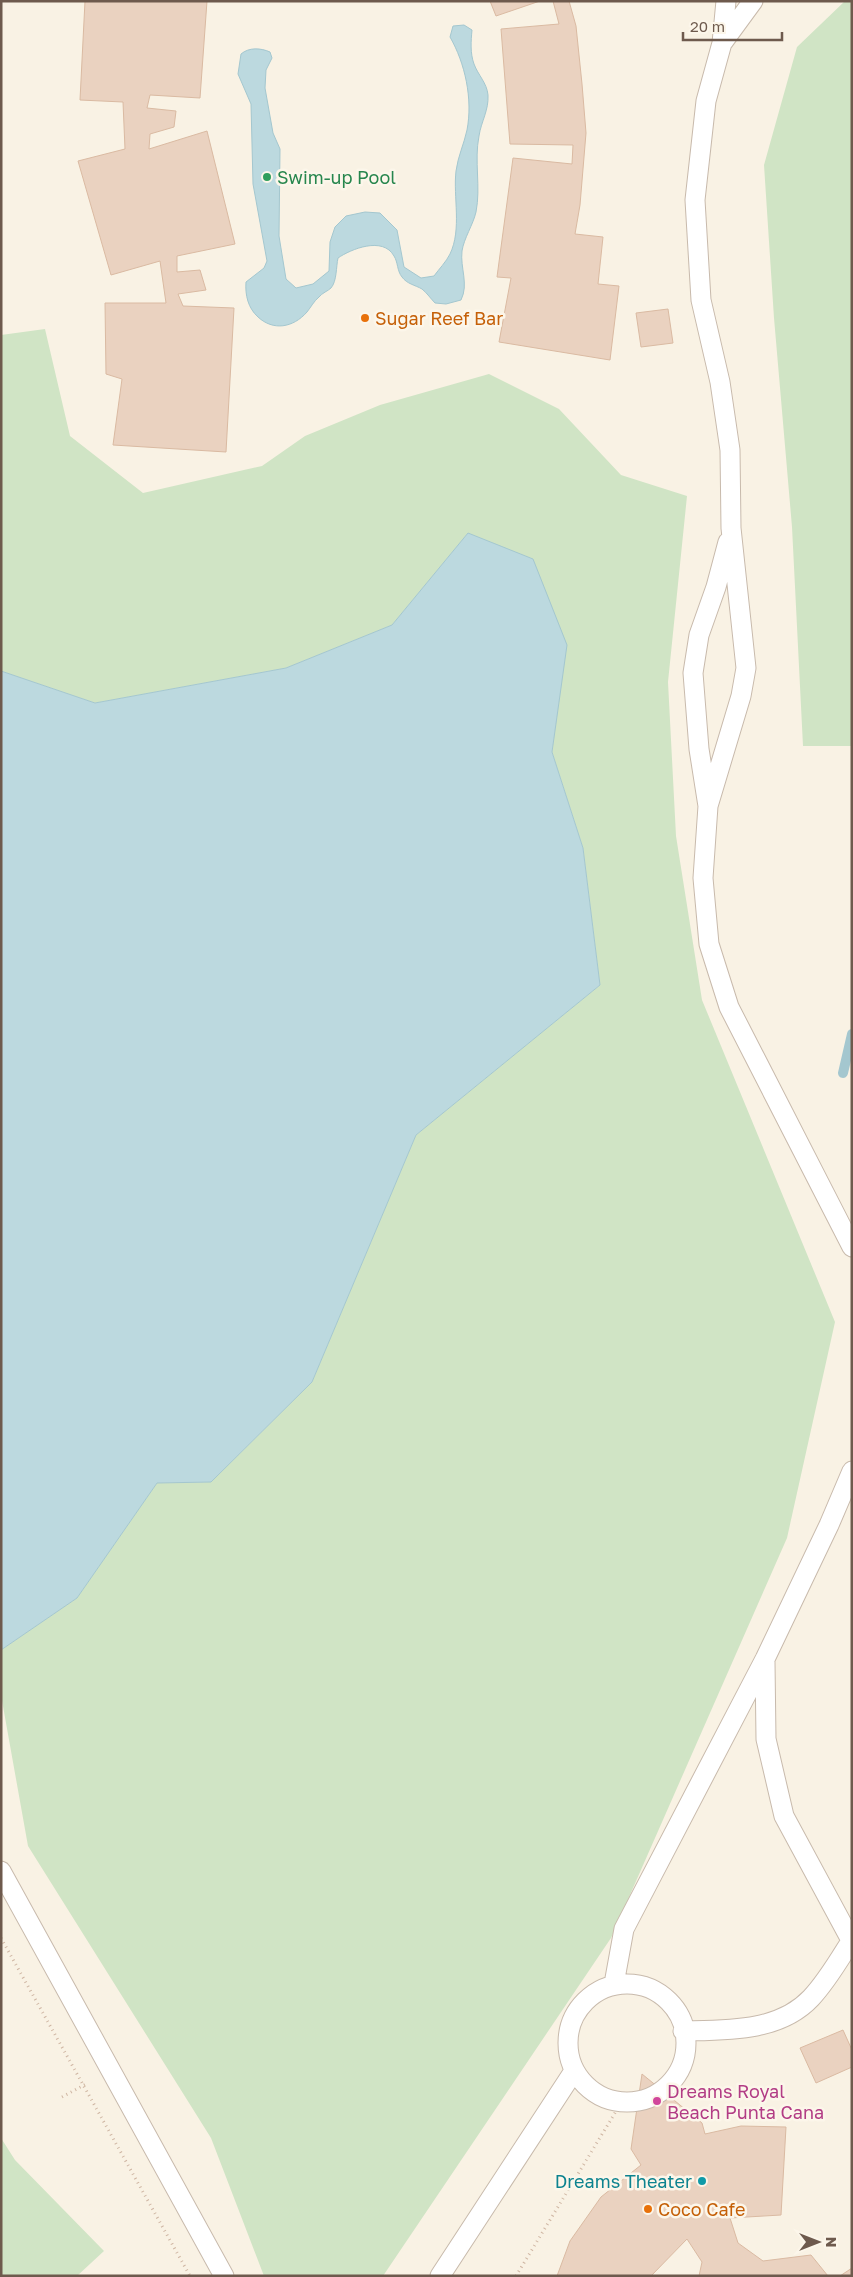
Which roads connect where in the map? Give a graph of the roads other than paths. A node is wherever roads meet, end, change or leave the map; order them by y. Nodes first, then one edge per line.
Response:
1 (726, 1) edge
2 (753, 1) edge
3 (722, 43) junction
4 (731, 528) junction
5 (708, 806) junction
6 (852, 1247) edge
7 (852, 1471) edge
8 (765, 1659) junction
9 (1, 1871) edge
10 (851, 1941) edge
11 (614, 1984) junction
12 (684, 2031) junction
13 (574, 2071) junction
14 (224, 2276) edge
15 (440, 2276) edge

1 - 3 lane
2 - 3 lane
3 - 4 lane
4 - 5 lane
4 - 5 lane
5 - 6 lane
7 - 8 lane
8 - 10 lane
8 - 11 lane
9 - 14 lane
10 - 12 lane
11 - 12 lane
11 - 13 lane
12 - 13 lane
13 - 15 lane

